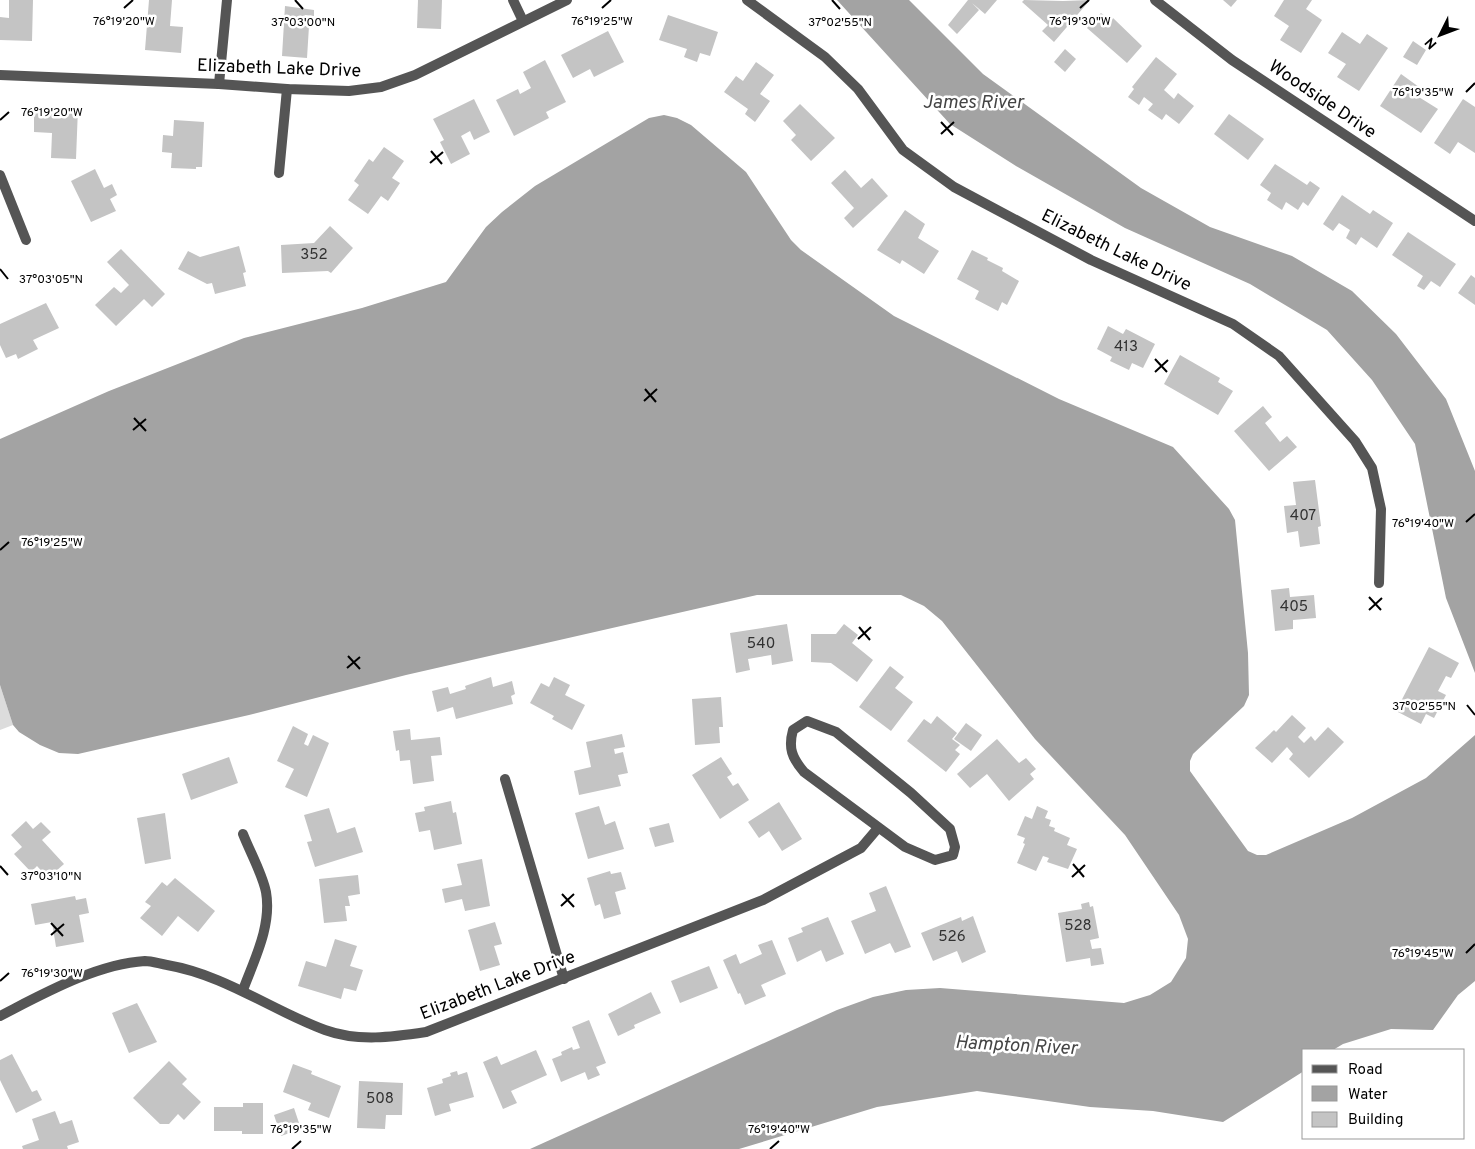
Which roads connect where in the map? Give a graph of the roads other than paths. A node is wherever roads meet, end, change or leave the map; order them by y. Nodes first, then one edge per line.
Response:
1 (227, 0) edge
2 (513, 0) edge
3 (567, 0) edge
4 (747, 0) edge
5 (1156, 0) edge
6 (523, 21) junction
7 (0, 75) edge
8 (219, 84) junction
9 (287, 89) junction
10 (279, 173) dead end
11 (0, 176) edge
12 (1475, 222) edge
13 (26, 240) dead end
14 (1379, 583) dead end
15 (504, 779) dead end
16 (878, 828) junction
17 (243, 834) dead end
18 (564, 979) junction
19 (243, 990) junction
20 (0, 1016) edge

1 - 8 street
2 - 6 street
3 - 6 street, Elizabeth Lake Drive
4 - 14 street, Elizabeth Lake Drive
5 - 12 street, Woodside Drive
6 - 9 street, Elizabeth Lake Drive
7 - 8 street, Elizabeth Lake Drive
8 - 9 street, Elizabeth Lake Drive
9 - 10 street
11 - 13 street
15 - 18 street
16 - 16 street
16 - 18 street, Elizabeth Lake Drive
17 - 19 street
18 - 19 street, Elizabeth Lake Drive
19 - 20 street, Elizabeth Lake Drive

